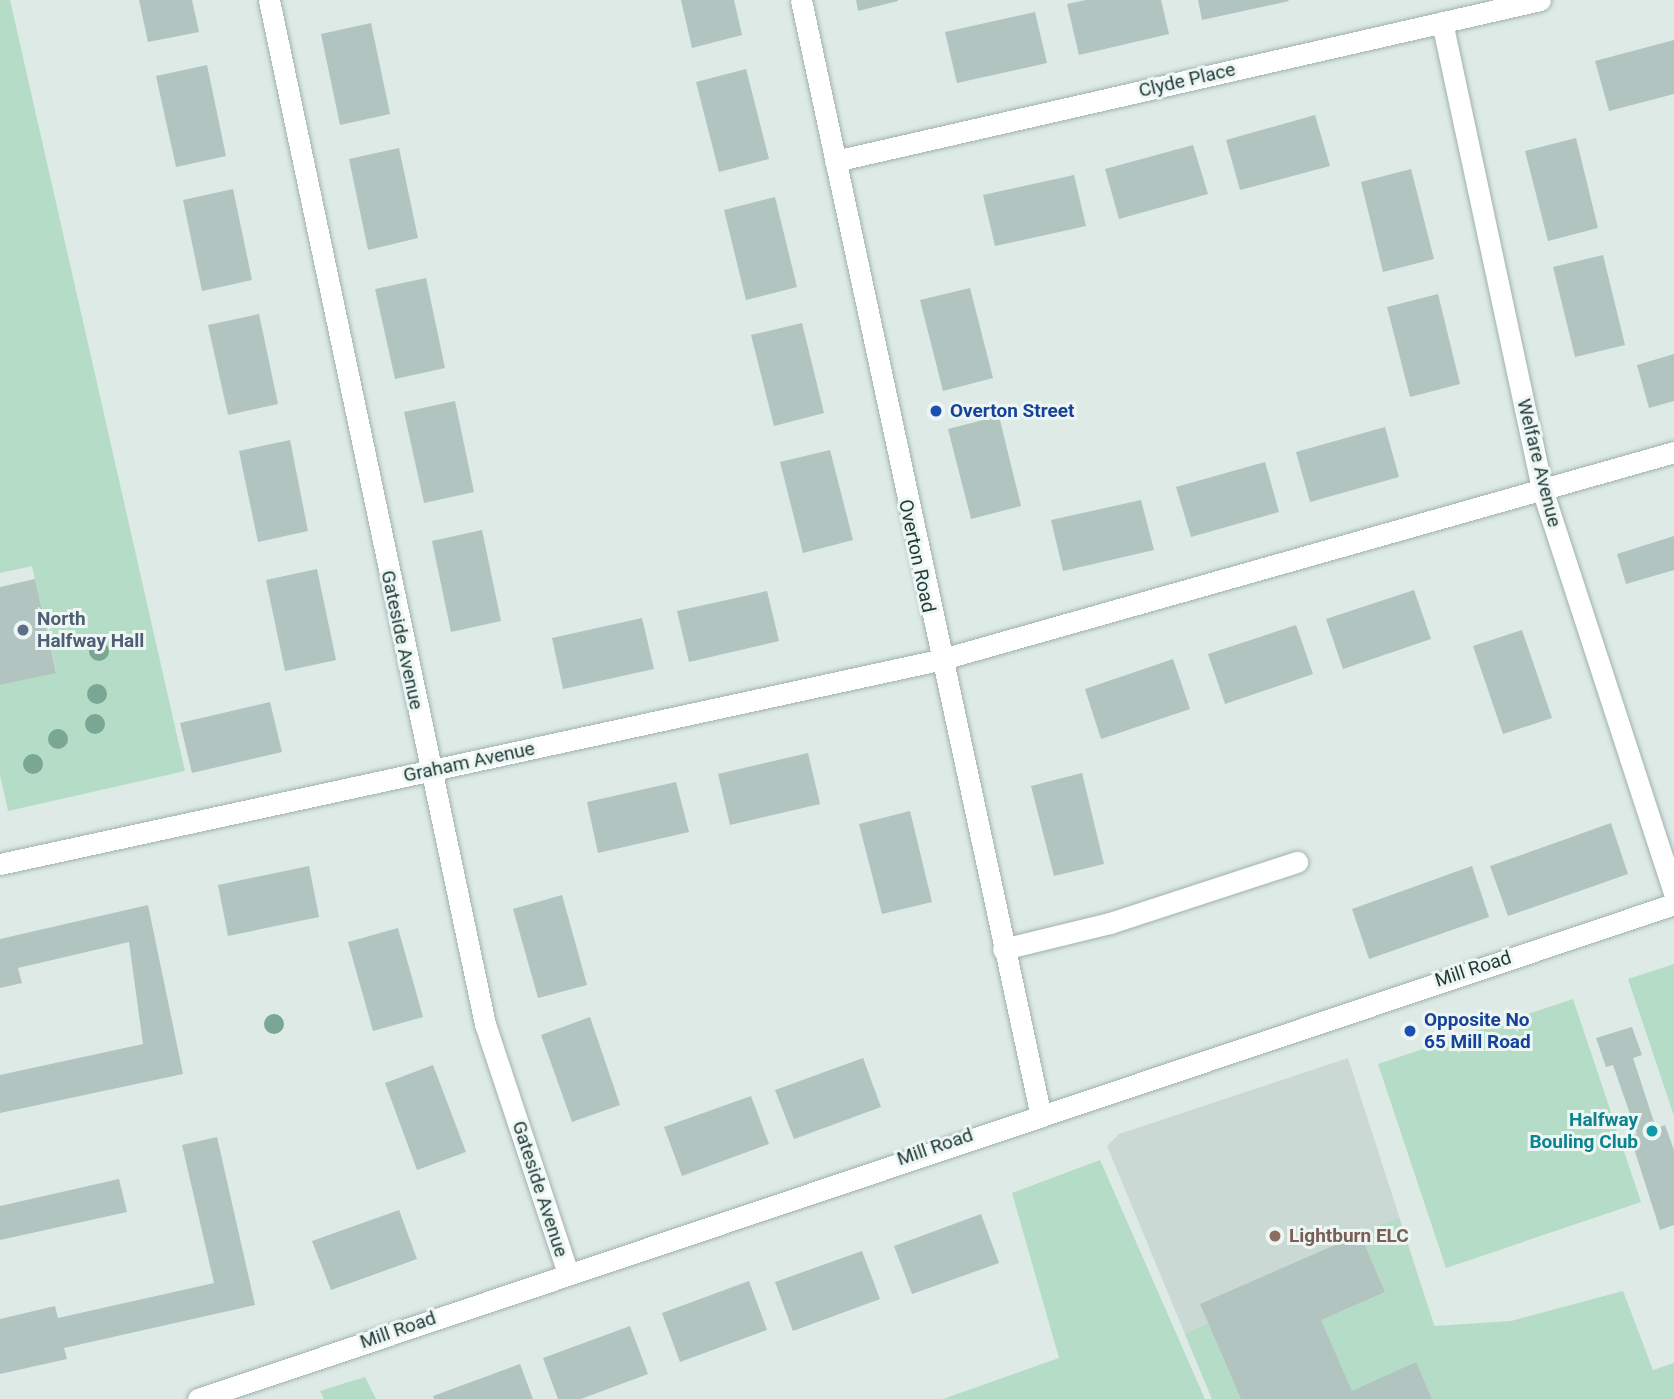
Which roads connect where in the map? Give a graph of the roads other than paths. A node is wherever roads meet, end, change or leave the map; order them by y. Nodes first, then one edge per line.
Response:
1 (269, 0) edge
2 (800, 0) edge
3 (1540, 0) edge
4 (1443, 22) junction
5 (835, 161) junction
6 (1674, 452) edge
7 (1542, 489) junction
8 (939, 660) junction
9 (429, 771) junction
10 (1297, 862) dead end
11 (0, 864) edge
12 (1674, 893) edge
13 (1674, 904) edge
14 (1003, 949) junction
15 (1040, 1112) junction
16 (567, 1271) junction
17 (198, 1399) edge

1 - 9 street, Gateside Avenue
2 - 5 street, Overton Road
3 - 4 street, Clyde Place
4 - 5 street, Clyde Place
4 - 7 street, Welfare Avenue
5 - 8 street, Overton Road
6 - 7 street
7 - 8 street
7 - 12 street, Welfare Avenue
8 - 9 street, Graham Avenue
8 - 14 street, Overton Road
9 - 11 street, Graham Avenue
9 - 16 street, Gateside Avenue
10 - 14 street
13 - 15 street, Mill Road
14 - 15 street, Overton Road
15 - 16 street, Mill Road
16 - 17 street, Mill Road

